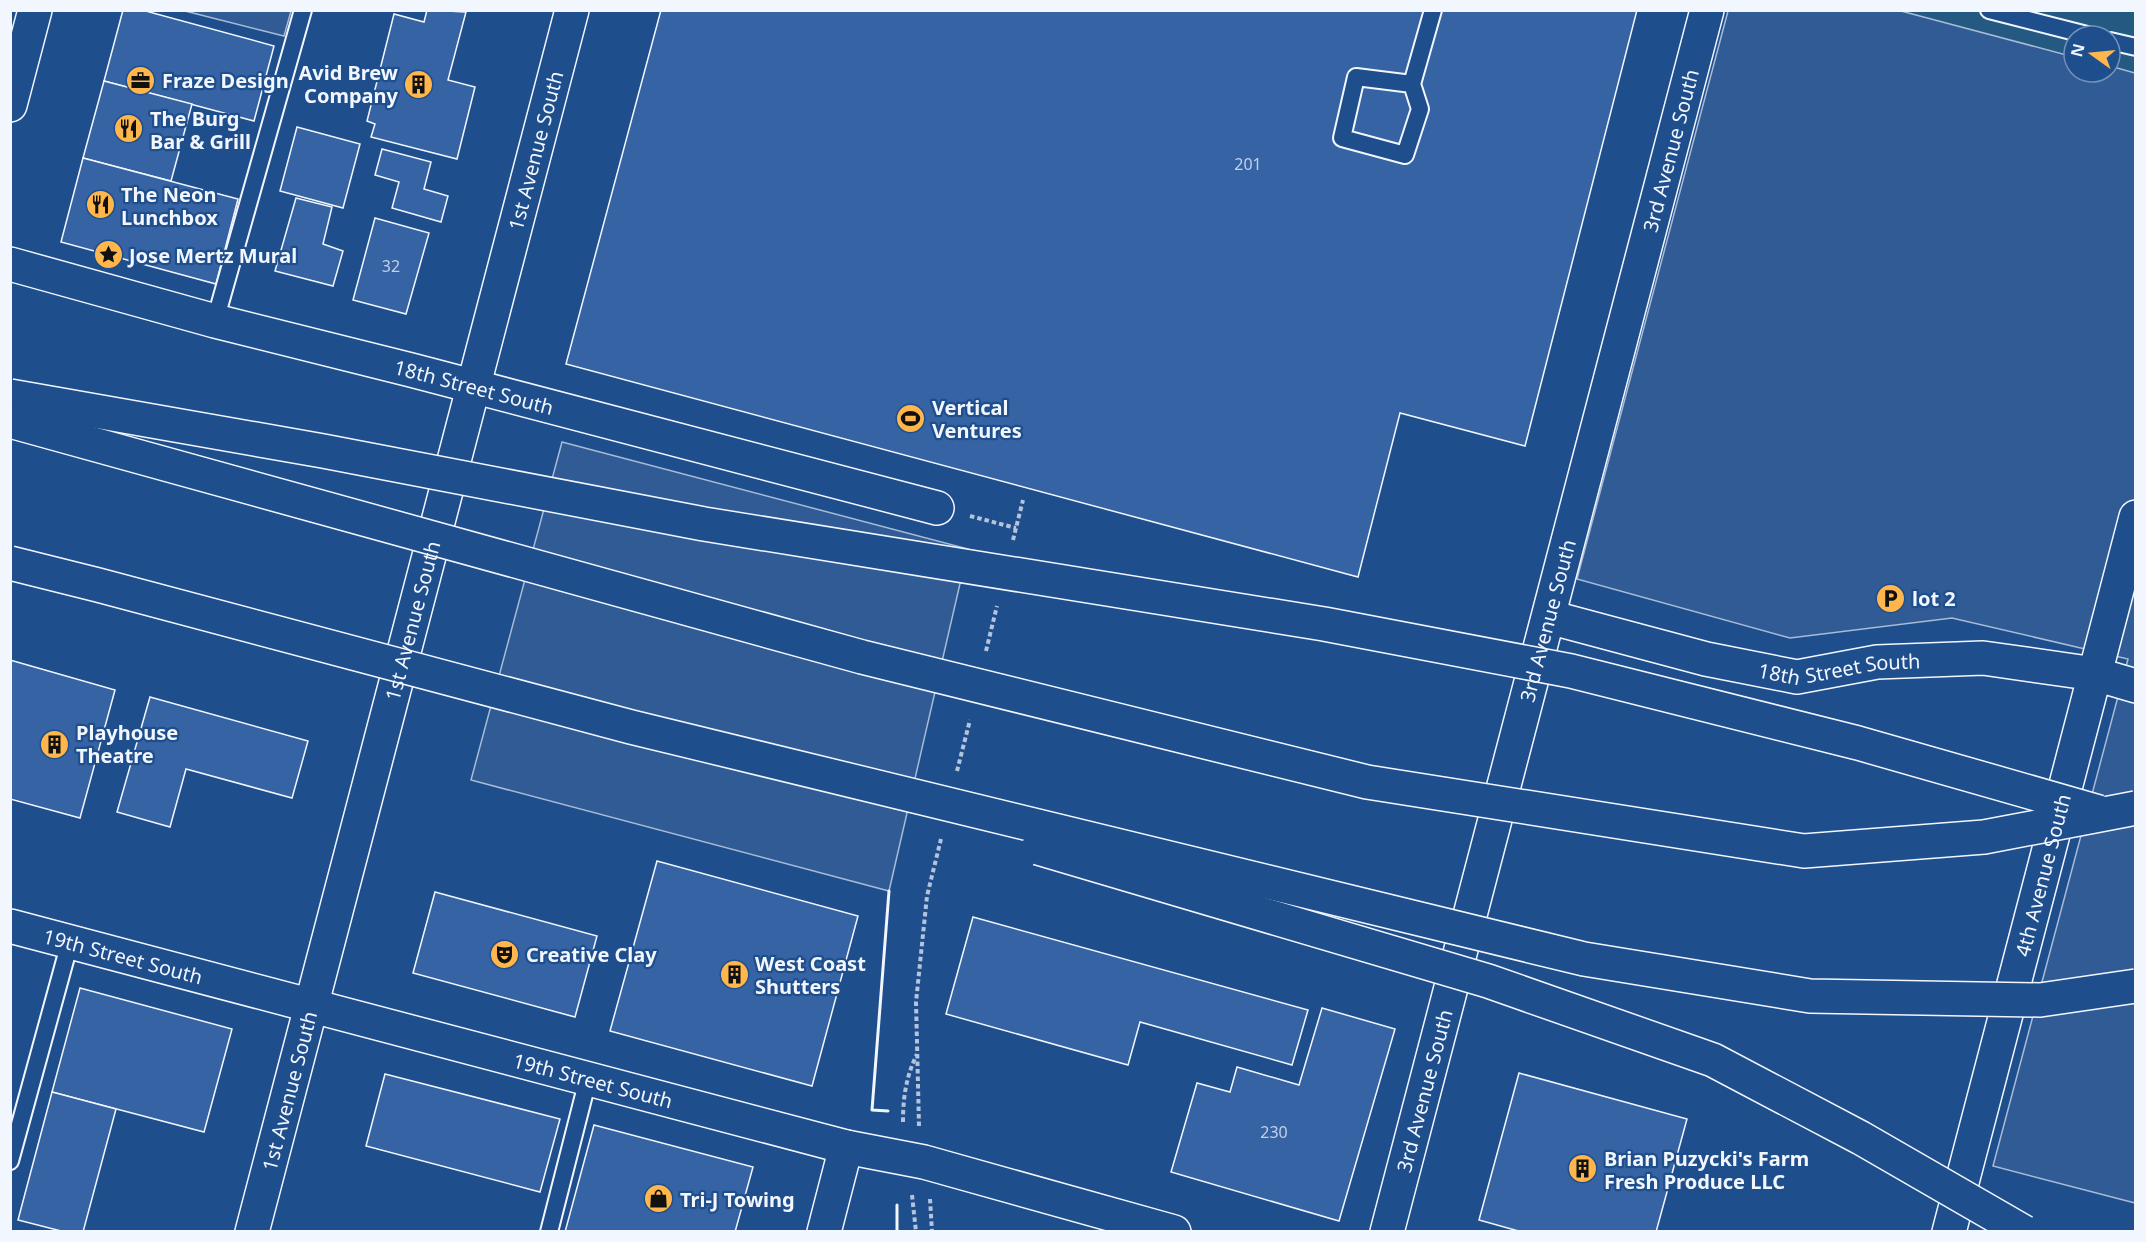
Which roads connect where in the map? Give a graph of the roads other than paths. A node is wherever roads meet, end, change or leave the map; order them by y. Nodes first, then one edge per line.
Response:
1 (35, 10) edge
2 (303, 10) edge
3 (572, 10) edge
4 (1433, 10) edge
5 (1707, 10) edge
6 (1989, 10) edge
7 (2062, 29) edge
8 (1412, 84) junction
9 (10, 105) edge
10 (10, 264) edge
11 (215, 321) junction
12 (473, 386) junction
13 (10, 396) edge
14 (10, 421) edge
15 (937, 508) road end
16 (2136, 517) edge
17 (10, 563) edge
18 (1549, 617) junction
19 (2095, 674) junction
20 (2136, 686) edge
21 (631, 727) junction
22 (2136, 808) edge
23 (2136, 822) edge
24 (10, 926) edge
25 (70, 942) junction
26 (2136, 986) edge
27 (311, 1006) junction
28 (588, 1080) junction
29 (846, 1148) junction
30 (10, 1161) edge
31 (252, 1232) edge
32 (549, 1232) edge
33 (824, 1232) edge
34 (1174, 1232) edge
35 (1387, 1232) edge
36 (1949, 1232) edge
37 (2024, 1232) edge

1 - 9 main road
2 - 11 lane
3 - 12 main road, 1st Avenue South
4 - 8 lane
5 - 18 main road, 3rd Avenue South
6 - 7 lane
8 - 8 lane
10 - 11 main road, 18th Street South
11 - 12 main road, 18th Street South
12 - 15 main road, 18th Street South
12 - 27 main road, 1st Avenue South
13 - 23 main road, bridge
14 - 22 main road, bridge
16 - 19 main road, 4th Avenue South
17 - 21 main road, bridge
18 - 19 main road, 18th Street South
18 - 35 main road, 3rd Avenue South
19 - 20 main road, 18th Street South
19 - 36 main road, 4th Avenue South
21 - 26 main road, bridge
21 - 37 main road, bridge
24 - 25 main road, 19th Street South
25 - 27 main road, 19th Street South
25 - 30 lane
27 - 28 main road, 19th Street South
27 - 31 main road, 1st Avenue South
28 - 29 main road, 19th Street South
28 - 32 lane
29 - 33 main road
29 - 34 main road, 19th Street South

